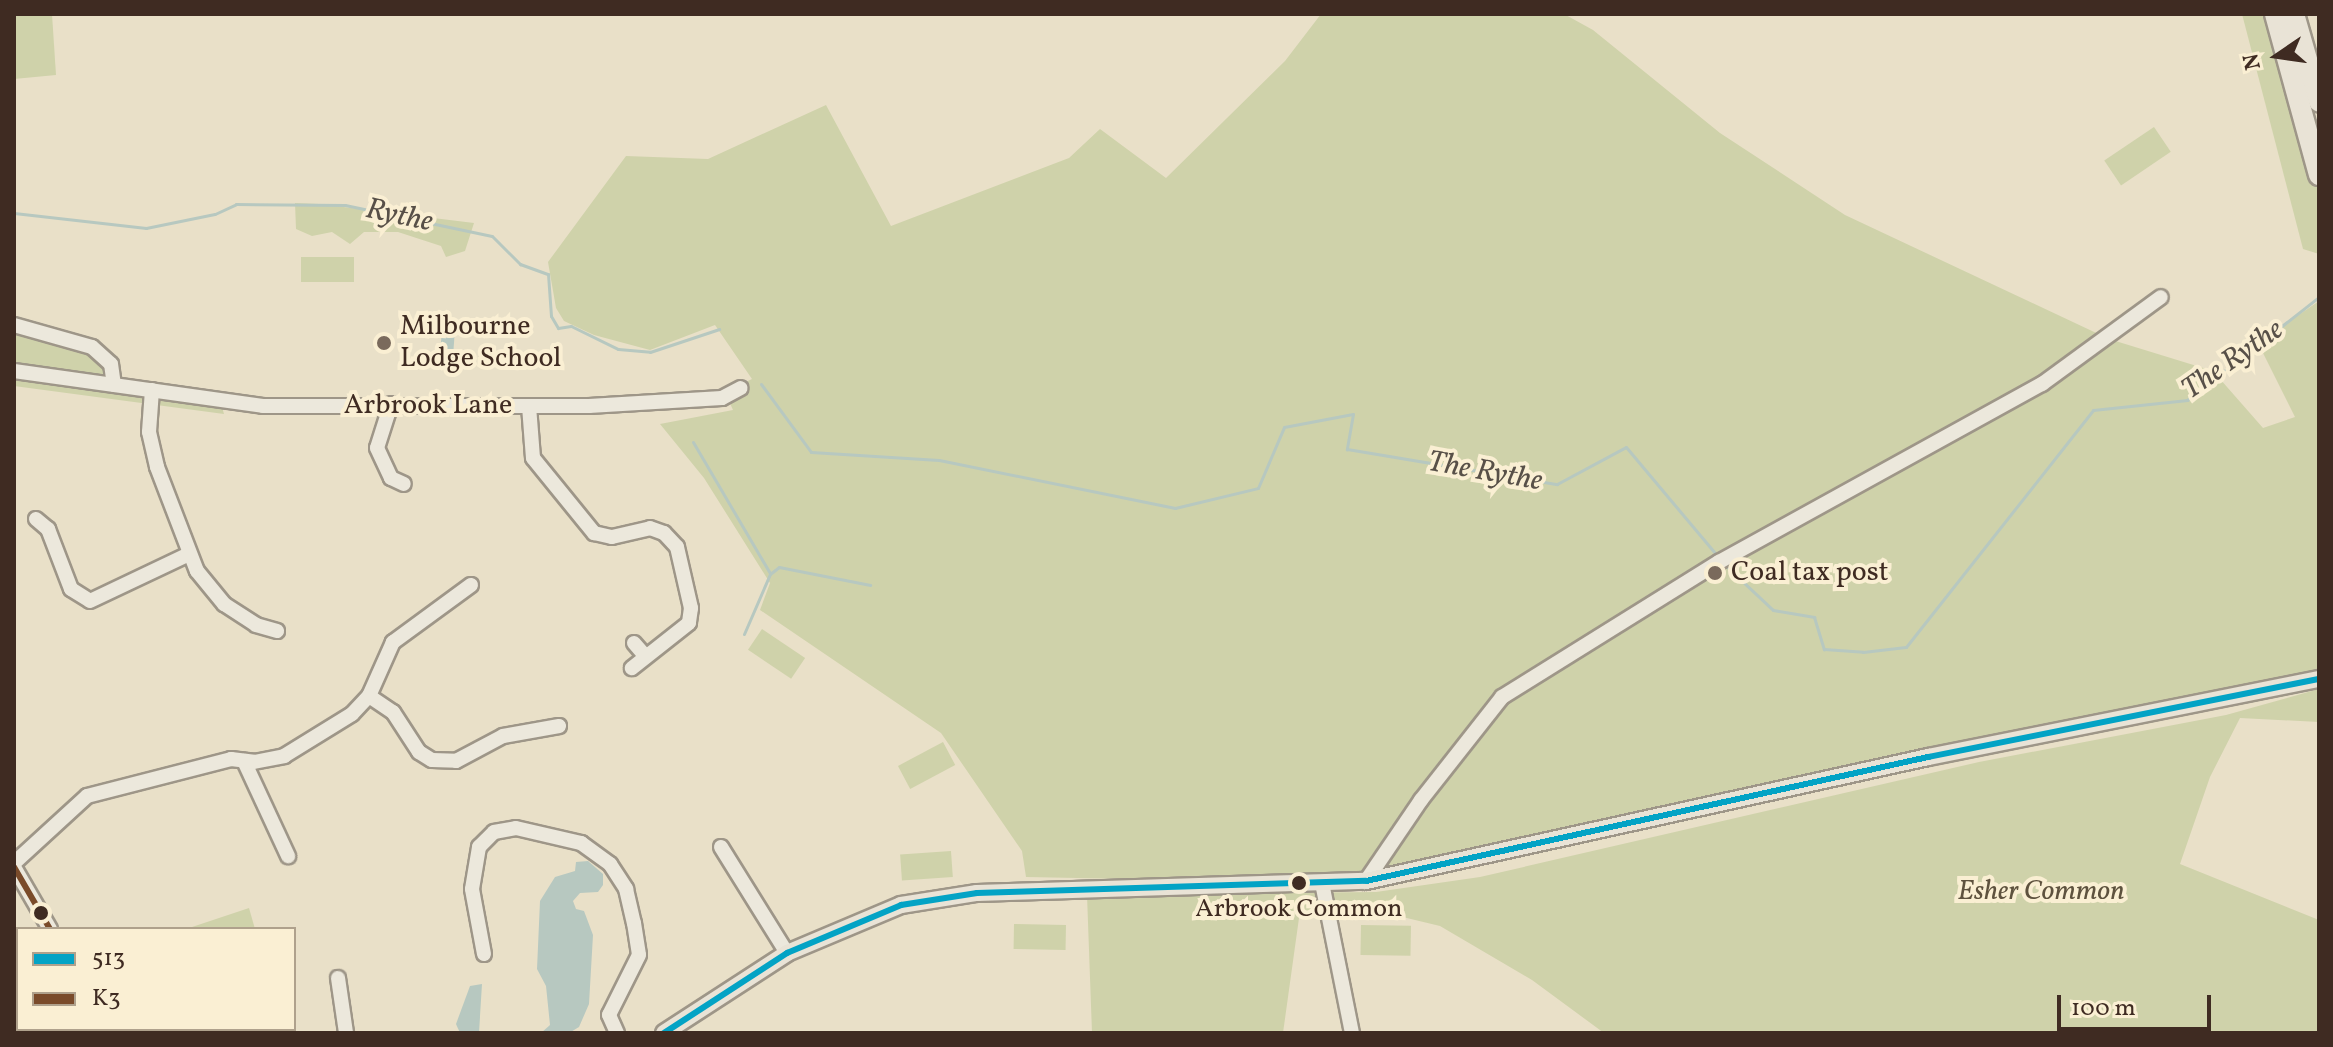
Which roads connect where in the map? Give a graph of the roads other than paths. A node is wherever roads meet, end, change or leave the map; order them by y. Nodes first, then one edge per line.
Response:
1 (2275, 14) edge
2 (2294, 14) edge
3 (2319, 101) edge
4 (2319, 175) edge
5 (2161, 297) dead end
6 (14, 325) edge
7 (14, 371) edge
8 (114, 385) junction
9 (741, 388) dead end
10 (152, 390) junction
11 (391, 404) junction
12 (529, 406) junction
13 (393, 484) dead end
14 (36, 519) dead end
15 (189, 554) junction
16 (471, 585) dead end
17 (277, 631) dead end
18 (634, 643) dead end
19 (646, 657) junction
20 (632, 668) dead end
21 (2319, 679) edge
22 (369, 696) junction
23 (559, 726) dead end
24 (244, 761) junction
25 (721, 847) dead end
26 (288, 856) dead end
27 (14, 865) edge
28 (1366, 881) junction
29 (1322, 883) junction
30 (49, 927) edge
31 (787, 953) junction
32 (484, 954) dead end
33 (338, 978) dead end
34 (346, 1033) edge
35 (617, 1033) edge
36 (664, 1033) edge
37 (1352, 1033) edge

1 - 4 highway
2 - 3 highway
5 - 28 street
6 - 8 street
7 - 8 street, Arbrook Lane
8 - 10 street, Arbrook Lane
9 - 12 street, Arbrook Lane
10 - 11 street, Arbrook Lane
10 - 15 street
11 - 12 street, Arbrook Lane
11 - 13 street
12 - 19 street
14 - 15 street
15 - 17 street
16 - 22 street
18 - 19 street
19 - 20 street
21 - 28 main road
22 - 23 street
22 - 24 street
24 - 26 street
24 - 27 street
25 - 31 street
27 - 30 street
28 - 29 main road
29 - 31 main road
29 - 37 street
31 - 36 main road
32 - 35 street
33 - 34 street

